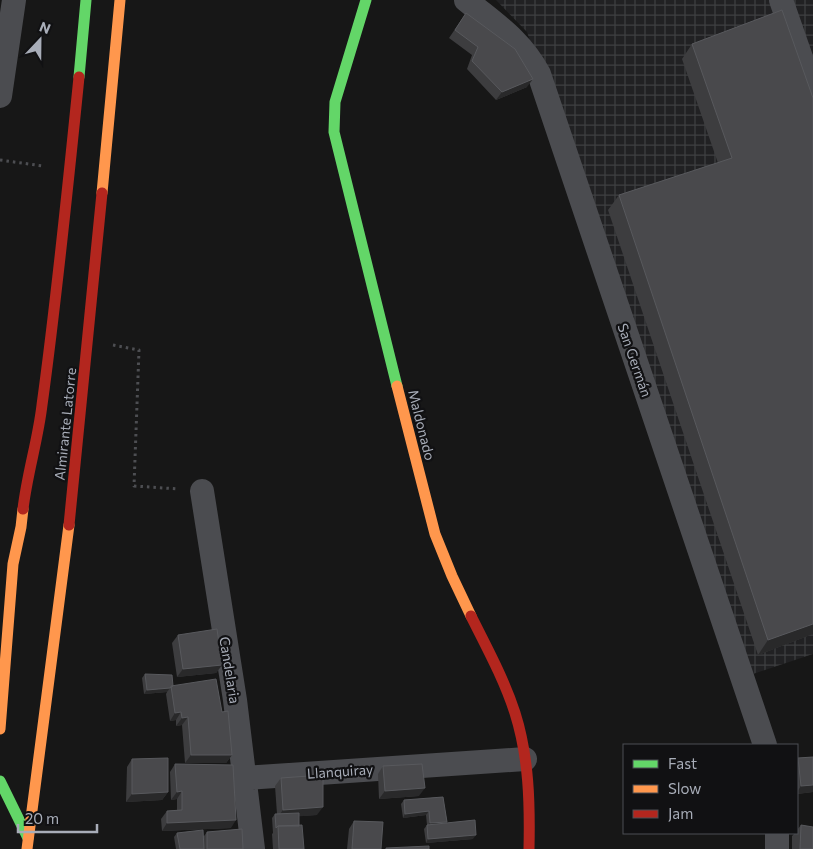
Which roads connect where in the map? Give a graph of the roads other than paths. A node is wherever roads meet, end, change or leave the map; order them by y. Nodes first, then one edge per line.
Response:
1 (14, 0) edge
2 (86, 0) edge
3 (120, 0) edge
4 (366, 0) edge
5 (466, 0) edge
6 (781, 0) edge
7 (813, 92) edge
8 (0, 96) edge
9 (194, 490) road end
10 (0, 729) edge
11 (764, 744) edge
12 (525, 759) junction
13 (245, 778) junction
14 (0, 781) edge
15 (777, 834) edge
16 (29, 845) edge
17 (253, 849) edge
18 (529, 849) edge
19 (777, 849) edge

1 - 8 street
2 - 10 main road, Almirante Latorre
3 - 16 main road, Almirante Latorre
4 - 12 main road, Maldonado
5 - 11 street, San Germán
6 - 7 street
9 - 13 street, Candelaria
12 - 13 street, Llanquiray
12 - 18 main road, Maldonado
13 - 17 street, Candelaria
14 - 16 main road
15 - 19 street

